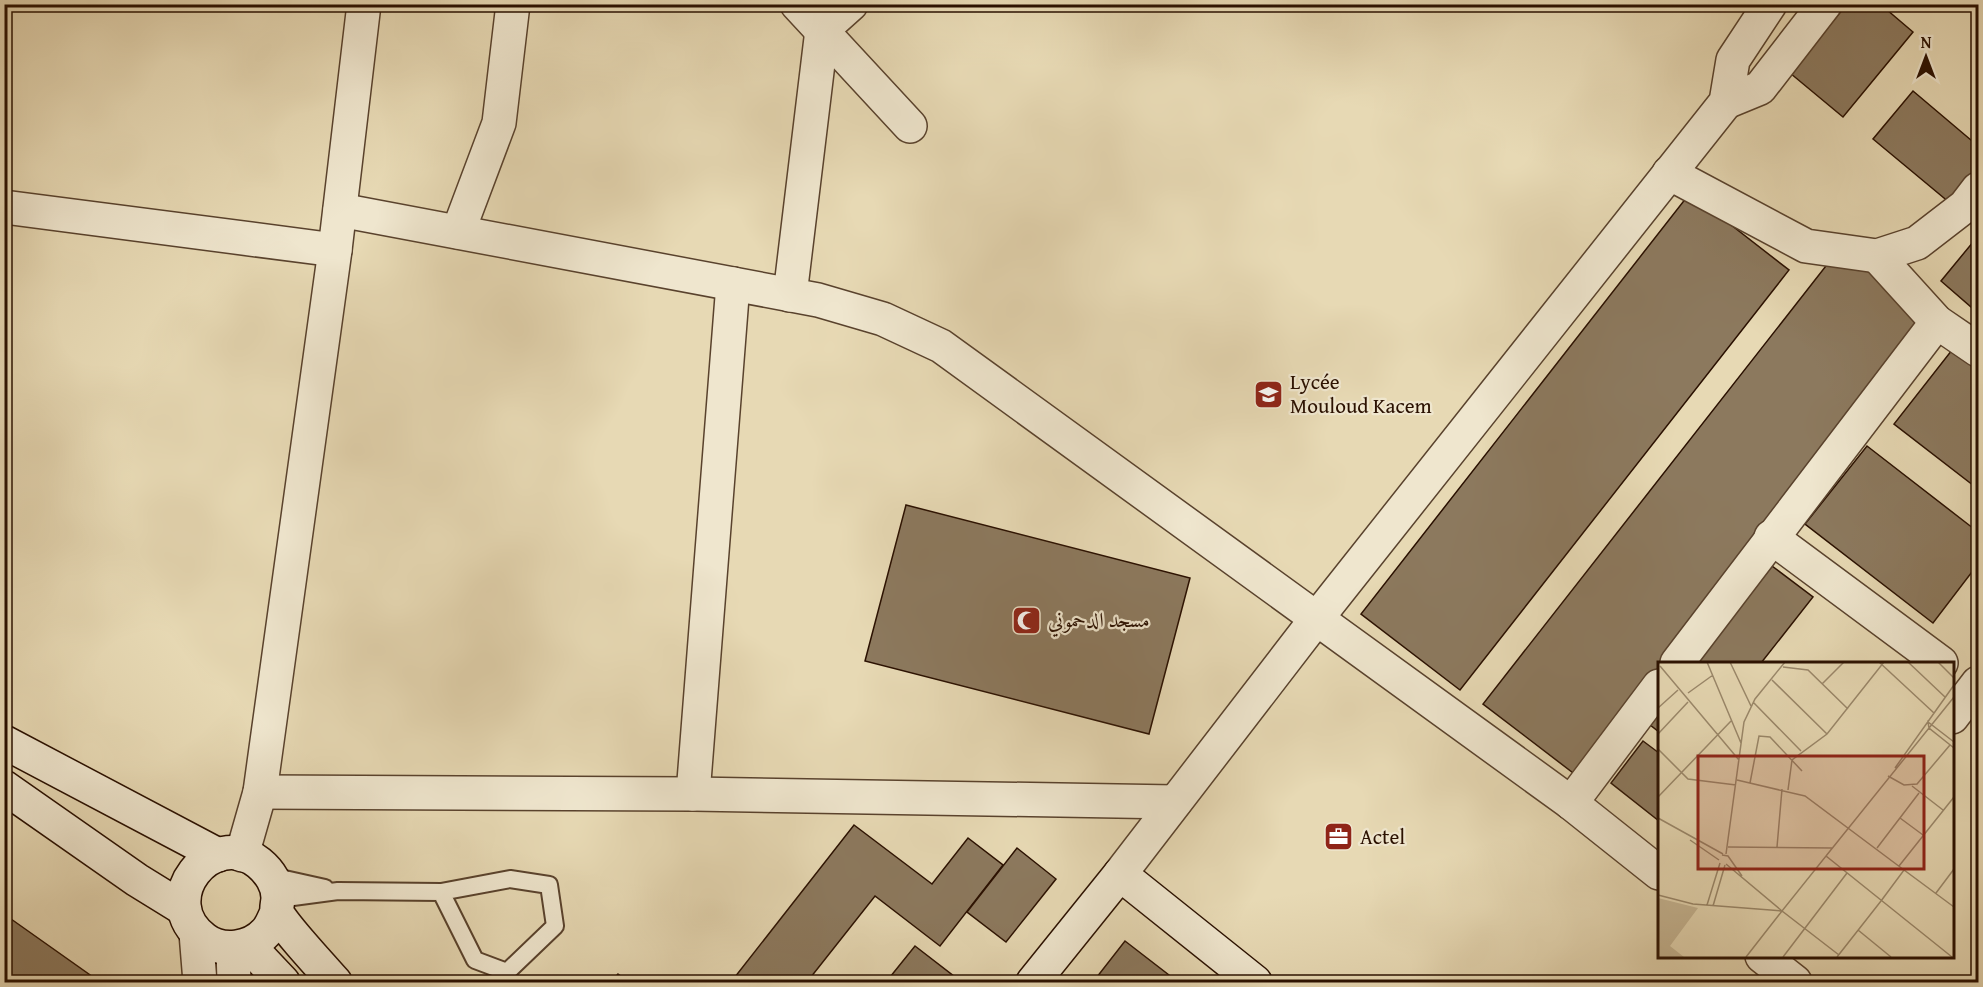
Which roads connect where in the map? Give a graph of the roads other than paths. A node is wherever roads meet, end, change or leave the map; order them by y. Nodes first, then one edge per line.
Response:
1 (339, 4) edge
2 (513, 4) edge
3 (797, 4) edge
4 (851, 4) edge
5 (1770, 4) edge
6 (1825, 4) edge
7 (362, 17) edge
8 (822, 30) junction
9 (1726, 102) junction
10 (910, 126) dead end
11 (1669, 173) junction
12 (1978, 189) edge
13 (4, 207) edge
14 (340, 210) junction
15 (458, 232) junction
16 (334, 250) junction
17 (1877, 256) junction
18 (733, 284) junction
19 (790, 295) junction
20 (1937, 322) junction
21 (1978, 350) edge
22 (1771, 537) junction
23 (1317, 618) junction
24 (1678, 662) edge
25 (1940, 662) edge
26 (1968, 681) edge
27 (1658, 687) edge
28 (1953, 715) edge
29 (4, 742) edge
30 (4, 787) edge
31 (260, 792) junction
32 (693, 794) junction
33 (1175, 802) junction
34 (1572, 803) junction
35 (230, 855) junction
36 (1658, 872) edge
37 (1120, 874) junction
38 (338, 891) junction
39 (441, 892) junction
40 (275, 896) junction
41 (190, 921) junction
42 (240, 946) junction
43 (1763, 957) edge
44 (200, 982) edge
45 (234, 982) edge
46 (283, 982) edge
47 (335, 982) edge
48 (1033, 982) edge
49 (1255, 982) edge
50 (1795, 982) edge

1 - 7 street
2 - 15 street
3 - 8 street
4 - 8 street
5 - 9 street
6 - 9 street
7 - 14 street
8 - 10 street
8 - 19 street
9 - 11 street
11 - 17 street
11 - 23 street
12 - 17 street
13 - 16 street
14 - 15 street
14 - 16 street
15 - 18 street
16 - 31 street
17 - 20 street
18 - 19 street
18 - 32 street
19 - 23 street
20 - 21 street
20 - 22 street
22 - 24 street
22 - 25 street
23 - 33 street
23 - 34 street
26 - 28 street
27 - 34 street
29 - 35 street
30 - 41 street
31 - 32 street
31 - 35 street
32 - 33 street
33 - 37 street
34 - 36 street
35 - 40 street
35 - 41 street
37 - 48 street
37 - 49 street
38 - 39 lane
38 - 40 lane
38 - 40 lane
39 - 39 lane
40 - 42 street
40 - 47 street
41 - 42 street
41 - 44 street
42 - 45 street
42 - 46 street
43 - 50 street

